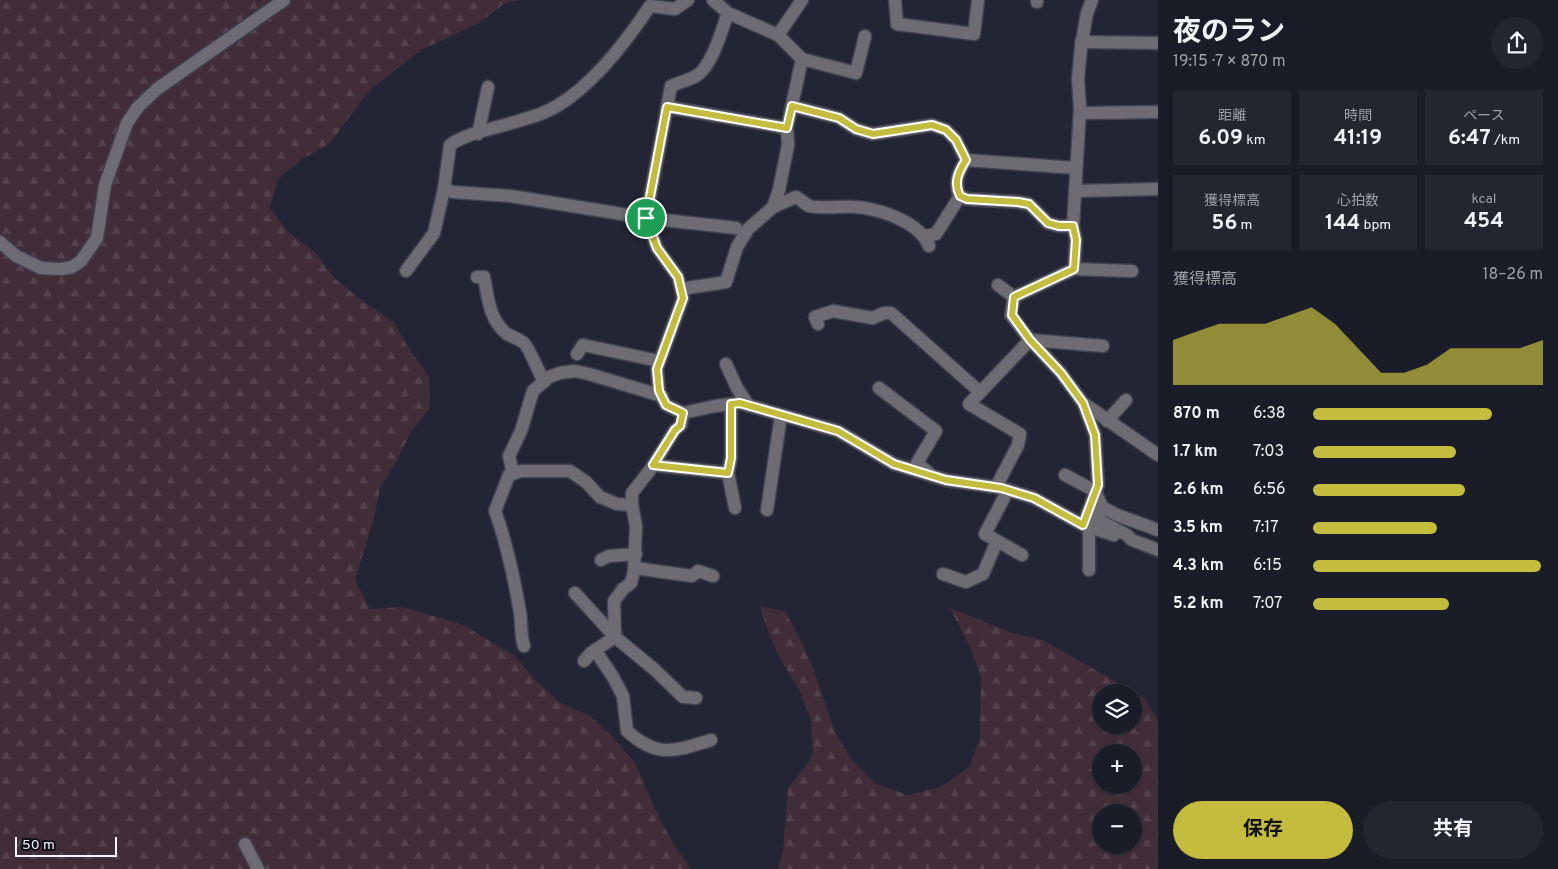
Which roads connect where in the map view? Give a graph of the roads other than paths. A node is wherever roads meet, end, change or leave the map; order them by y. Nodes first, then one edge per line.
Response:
1 (284, 0) edge
2 (688, 0) edge
3 (713, 0) edge
4 (802, 0) edge
5 (895, 0) edge
6 (978, 0) edge
7 (1092, 0) edge
8 (728, 13) junction
9 (778, 35) junction
10 (865, 36) dead end
11 (1081, 42) junction
12 (1158, 43) edge
13 (802, 59) junction
14 (488, 88) dead end
15 (792, 106) junction
16 (667, 107) junction
17 (1158, 112) edge
18 (1080, 113) junction
19 (787, 128) junction
20 (478, 134) junction
21 (966, 160) junction
22 (1076, 168) junction
23 (444, 189) junction
24 (1158, 189) edge
25 (1075, 191) junction
26 (960, 196) junction
27 (772, 207) junction
28 (646, 218) junction
29 (1073, 226) junction
30 (736, 228) dead end
31 (0, 242) edge
32 (1074, 269) junction
33 (406, 270) dead end
34 (1132, 272) dead end
35 (477, 277) dead end
36 (998, 285) dead end
37 (681, 289) junction
38 (1014, 297) junction
39 (818, 324) dead end
40 (1030, 340) junction
41 (1103, 346) dead end
42 (577, 354) dead end
43 (659, 361) junction
44 (726, 364) dead end
45 (544, 382) junction
46 (879, 388) dead end
47 (980, 392) junction
48 (662, 396) junction
49 (1126, 400) dead end
50 (1083, 403) junction
51 (731, 404) junction
52 (749, 406) junction
53 (683, 413) junction
54 (781, 415) junction
55 (1107, 421) junction
56 (1158, 455) edge
57 (653, 465) junction
58 (728, 473) junction
59 (513, 474) junction
60 (930, 475) junction
61 (1065, 475) dead end
62 (1002, 488) junction
63 (1095, 491) junction
64 (632, 506) junction
65 (1102, 507) junction
66 (735, 508) dead end
67 (767, 510) dead end
68 (1086, 526) junction
69 (1158, 530) edge
70 (1132, 540) junction
71 (997, 541) junction
72 (1158, 550) edge
73 (636, 554) junction
74 (1022, 555) dead end
75 (601, 560) dead end
76 (635, 568) junction
77 (1088, 570) dead end
78 (944, 574) dead end
79 (713, 576) dead end
80 (574, 593) dead end
81 (615, 637) junction
82 (524, 646) dead end
83 (594, 650) junction
84 (584, 661) dead end
85 (696, 698) dead end
86 (711, 740) dead end
87 (245, 844) dead end
88 (258, 869) edge

1 - 31 street
2 - 20 street
3 - 8 street
4 - 9 street
5 - 6 street
7 - 11 street
8 - 9 street
8 - 16 street
9 - 13 street
10 - 13 street
11 - 12 street
11 - 18 street
13 - 15 street
14 - 20 street
15 - 19 street
15 - 21 street
16 - 19 street
16 - 28 street
17 - 18 street
18 - 22 street
19 - 27 street
20 - 23 street
21 - 22 street
21 - 26 street
22 - 25 street
23 - 28 street
23 - 33 street
24 - 25 street
25 - 29 street
26 - 27 street
26 - 29 street
27 - 37 street
28 - 30 street
28 - 37 street
29 - 32 street
32 - 34 street
32 - 38 street
35 - 45 street
36 - 38 street
37 - 43 street
38 - 40 street
39 - 47 street
40 - 41 street
40 - 47 street
40 - 50 street
42 - 43 street
43 - 48 street
44 - 52 street
45 - 48 street
45 - 59 street
46 - 60 street
47 - 62 street
48 - 53 street
49 - 55 street
50 - 55 street
50 - 63 street
51 - 52 street
51 - 53 street
51 - 58 street
52 - 54 street
53 - 57 street
54 - 60 street
54 - 67 street
55 - 56 street
57 - 58 street
57 - 64 street
58 - 66 street
59 - 64 street
59 - 82 street
60 - 62 street
61 - 63 street
62 - 68 street
62 - 71 street
63 - 65 street
63 - 68 street
64 - 73 street
65 - 69 street
65 - 70 street
68 - 70 street
68 - 77 street
70 - 72 street
71 - 74 street
71 - 78 street
73 - 75 street
73 - 76 street
76 - 79 street
76 - 81 street
80 - 81 street
81 - 83 street
81 - 85 street
83 - 84 street
83 - 86 street
87 - 88 street

